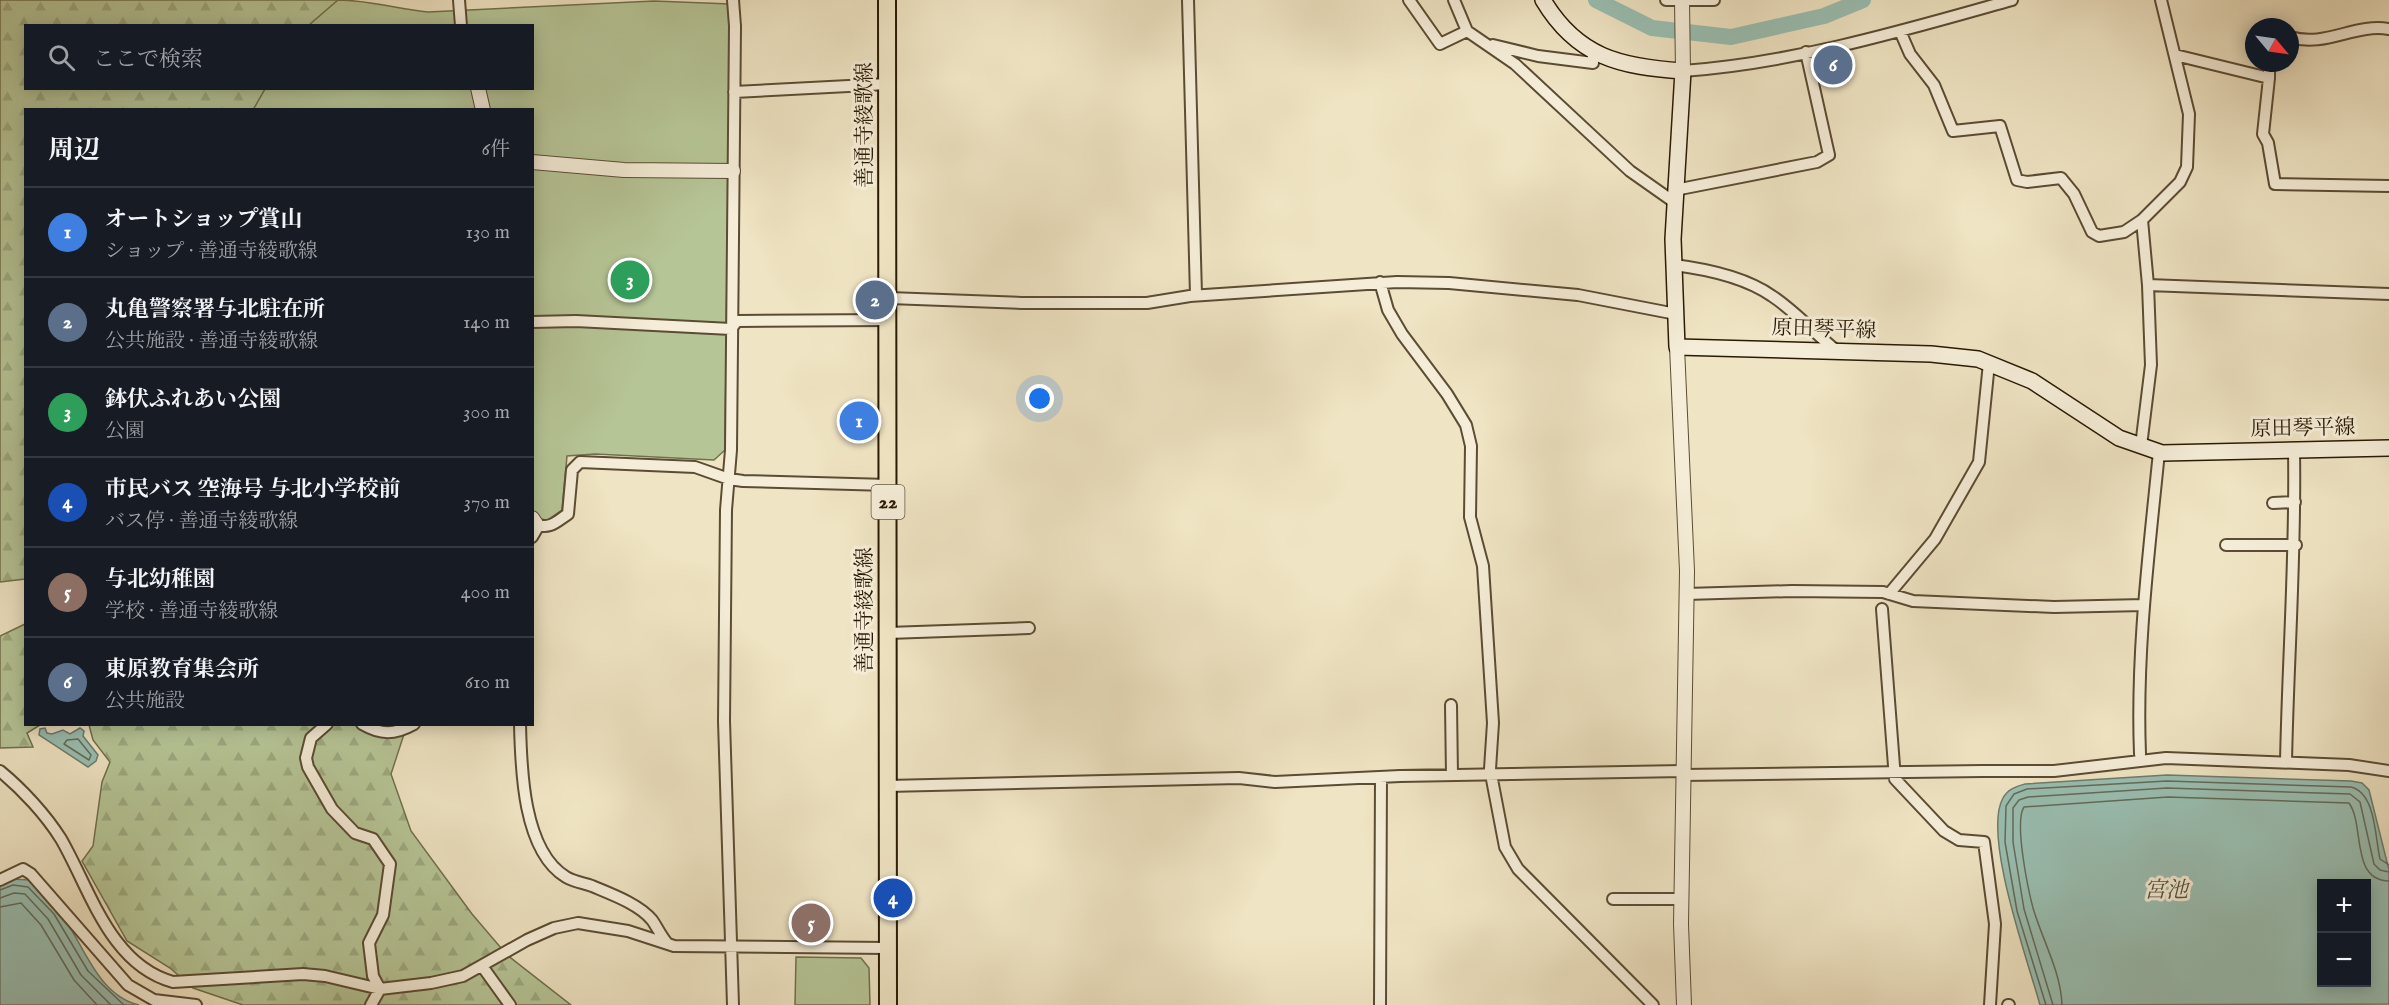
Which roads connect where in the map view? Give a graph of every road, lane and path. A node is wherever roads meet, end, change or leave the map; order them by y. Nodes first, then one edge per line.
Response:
1 (459, 0) edge
2 (732, 0) edge
3 (887, 0) edge
4 (1188, 0) edge
5 (1409, 0) edge
6 (1454, 0) edge
7 (1543, 0) edge
8 (1666, 0) edge
9 (1714, 0) edge
10 (2012, 0) edge
11 (2161, 0) edge
12 (1682, 1) edge
13 (461, 24) edge
14 (2389, 29) edge
15 (1467, 31) junction
16 (1900, 31) junction
17 (2299, 39) edge
18 (1487, 43) junction
19 (1593, 52) junction
20 (1806, 52) junction
21 (2175, 56) junction
22 (1682, 66) junction
23 (2269, 72) edge
24 (2269, 78) junction
25 (887, 84) junction
26 (478, 90) edge
27 (734, 92) junction
28 (483, 108) edge
29 (534, 162) edge
30 (733, 171) junction
31 (2389, 186) edge
32 (1674, 196) junction
33 (2142, 220) junction
34 (1674, 266) junction
35 (1380, 282) junction
36 (2148, 285) junction
37 (2389, 294) edge
38 (1196, 295) junction
39 (889, 298) junction
40 (1676, 314) junction
41 (889, 320) junction
42 (534, 322) edge
43 (731, 329) junction
44 (1677, 347) junction
45 (1837, 352) junction
46 (1989, 363) junction
47 (2141, 446) junction
48 (2389, 448) edge
49 (2294, 451) junction
50 (2159, 452) junction
51 (729, 479) junction
52 (888, 485) junction
53 (2295, 502) junction
54 (2273, 503) dead end
55 (535, 526) edge
56 (2226, 545) dead end
57 (2296, 545) junction
58 (1686, 594) junction
59 (1889, 594) junction
60 (2144, 605) junction
61 (1882, 609) dead end
62 (1029, 628) dead end
63 (888, 633) junction
64 (1450, 705) dead end
65 (325, 726) edge
66 (365, 726) edge
67 (409, 726) edge
68 (520, 726) edge
69 (2140, 754) dead end
70 (2286, 762) junction
71 (0, 771) edge
72 (2389, 771) edge
73 (1894, 772) junction
74 (1683, 773) junction
75 (1492, 774) junction
76 (1452, 775) junction
77 (1381, 777) junction
78 (887, 786) junction
79 (0, 880) edge
80 (1613, 898) dead end
81 (1681, 899) junction
82 (667, 944) junction
83 (729, 947) junction
84 (887, 948) junction
85 (482, 966) junction
86 (380, 989) junction
87 (196, 1005) edge
88 (371, 1005) edge
89 (510, 1005) edge
90 (733, 1005) edge
91 (888, 1005) edge
92 (1380, 1005) edge
93 (1653, 1005) edge
94 (1684, 1005) edge
95 (1990, 1005) edge

1 - 13 street
2 - 27 street
3 - 25 main road, 善通寺綾歌線 / 22
4 - 38 street
5 - 15 street
6 - 15 street
7 - 19 main road
8 - 12 street
9 - 12 street
10 - 16 street
11 - 21 street
12 - 22 street
14 - 17 street
15 - 18 street
16 - 20 street
16 - 33 street
18 - 19 street
18 - 32 street
19 - 22 main road
20 - 22 street
20 - 32 street
21 - 24 street
21 - 33 street
22 - 32 main road
23 - 24 street
24 - 31 street
25 - 27 street
25 - 39 main road, 善通寺綾歌線 / 22
26 - 28 street
27 - 30 street
29 - 30 street
30 - 43 street
32 - 34 main road
33 - 36 street
34 - 40 main road
34 - 45 street
35 - 38 street
35 - 40 street
35 - 75 street
36 - 37 street
36 - 47 street
38 - 39 street
39 - 41 main road, 善通寺綾歌線 / 22
40 - 44 main road
41 - 43 street
41 - 52 main road, 善通寺綾歌線 / 22
42 - 43 street
43 - 51 street
44 - 45 main road, 原田琴平線
44 - 58 street
45 - 46 main road, 原田琴平線
46 - 47 main road, 原田琴平線
46 - 59 street
47 - 50 main road, 原田琴平線
48 - 49 main road, 原田琴平線
49 - 50 main road, 原田琴平線
49 - 53 street
50 - 60 street
51 - 52 street
51 - 55 street
51 - 83 street
52 - 63 main road, 善通寺綾歌線 / 22
53 - 54 street
53 - 57 street
56 - 57 street
57 - 70 street
58 - 59 street
58 - 74 street
59 - 60 street
60 - 69 street
61 - 73 street
62 - 63 street
63 - 78 main road, 善通寺綾歌線 / 22
64 - 76 street
65 - 86 street
66 - 67 street
68 - 82 street
70 - 72 street
70 - 73 street
71 - 86 street
73 - 74 street
73 - 95 street
74 - 75 street
74 - 81 street
75 - 76 street
75 - 93 street
76 - 77 street
77 - 78 street
77 - 92 street
78 - 84 main road, 善通寺綾歌線 / 22
79 - 87 street
80 - 81 street
81 - 94 street
82 - 83 street
82 - 85 street
83 - 84 street
83 - 90 street
84 - 91 main road, 善通寺綾歌線 / 22
85 - 86 street
85 - 89 street
86 - 88 street

